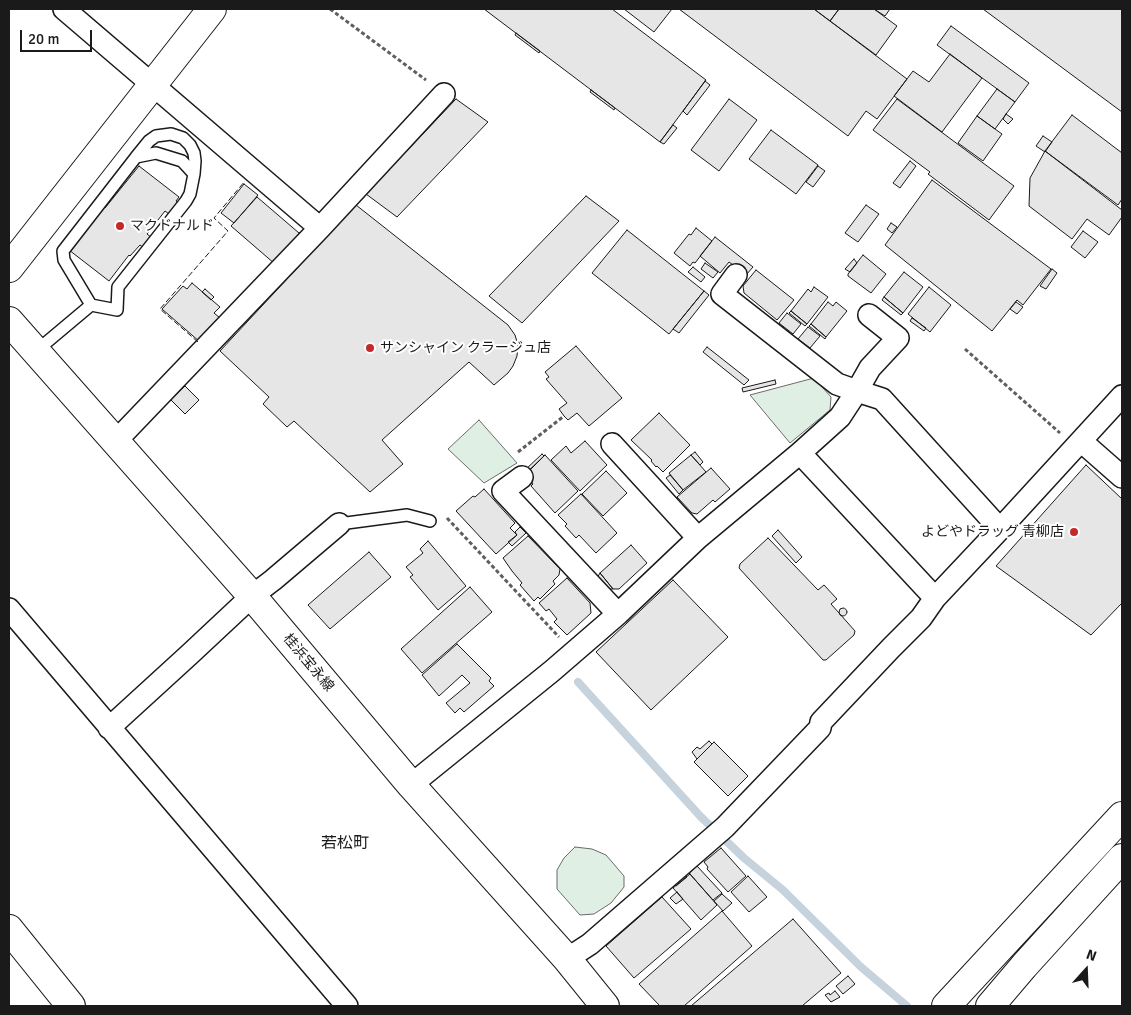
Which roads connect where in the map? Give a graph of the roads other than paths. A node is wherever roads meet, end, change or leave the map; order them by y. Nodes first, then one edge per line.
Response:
1 (64, 9) edge
2 (212, 9) edge
3 (153, 84) junction
4 (444, 94) road end
5 (136, 157) junction
6 (194, 174) junction
7 (320, 228) junction
8 (9, 268) edge
9 (736, 275) dead end
10 (91, 305) junction
11 (869, 315) dead end
12 (9, 322) edge
13 (35, 352) junction
14 (857, 391) junction
15 (1122, 396) edge
16 (1081, 441) junction
17 (115, 442) junction
18 (612, 444) dead end
19 (800, 453) junction
20 (522, 477) dead end
21 (1122, 477) edge
22 (430, 521) road end
23 (339, 524) joint
24 (1000, 529) junction
25 (698, 538) junction
26 (252, 596) junction
27 (935, 598) junction
28 (9, 609) edge
29 (618, 614) junction
30 (109, 728) junction
31 (411, 785) junction
32 (1122, 816) edge
33 (1122, 858) edge
34 (9, 929) edge
35 (567, 959) junction
36 (71, 1006) edge
37 (347, 1006) edge
38 (605, 1006) edge
39 (946, 1006) edge
40 (990, 1006) edge

1 - 3 street
2 - 3 main road
3 - 7 street
3 - 8 main road
4 - 7 street
5 - 6 lane
5 - 6 lane
5 - 10 lane
6 - 10 lane
7 - 17 street
9 - 14 street
10 - 13 lane
11 - 14 street
12 - 13 main road, 桂浜宝永線
13 - 17 main road, 桂浜宝永線
14 - 19 street
14 - 24 street
15 - 16 street
16 - 21 street
16 - 24 street
17 - 26 main road, 桂浜宝永線
18 - 25 street
19 - 25 street
19 - 27 street
20 - 29 street
22 - 23 lane
23 - 26 street
24 - 27 street
25 - 29 street
26 - 30 street
26 - 31 main road, 桂浜宝永線
27 - 35 street
28 - 30 street
29 - 31 street
30 - 37 street
31 - 35 main road, 桂浜宝永線
32 - 39 main road
33 - 40 main road
34 - 36 main road
35 - 38 main road, 桂浜宝永線

